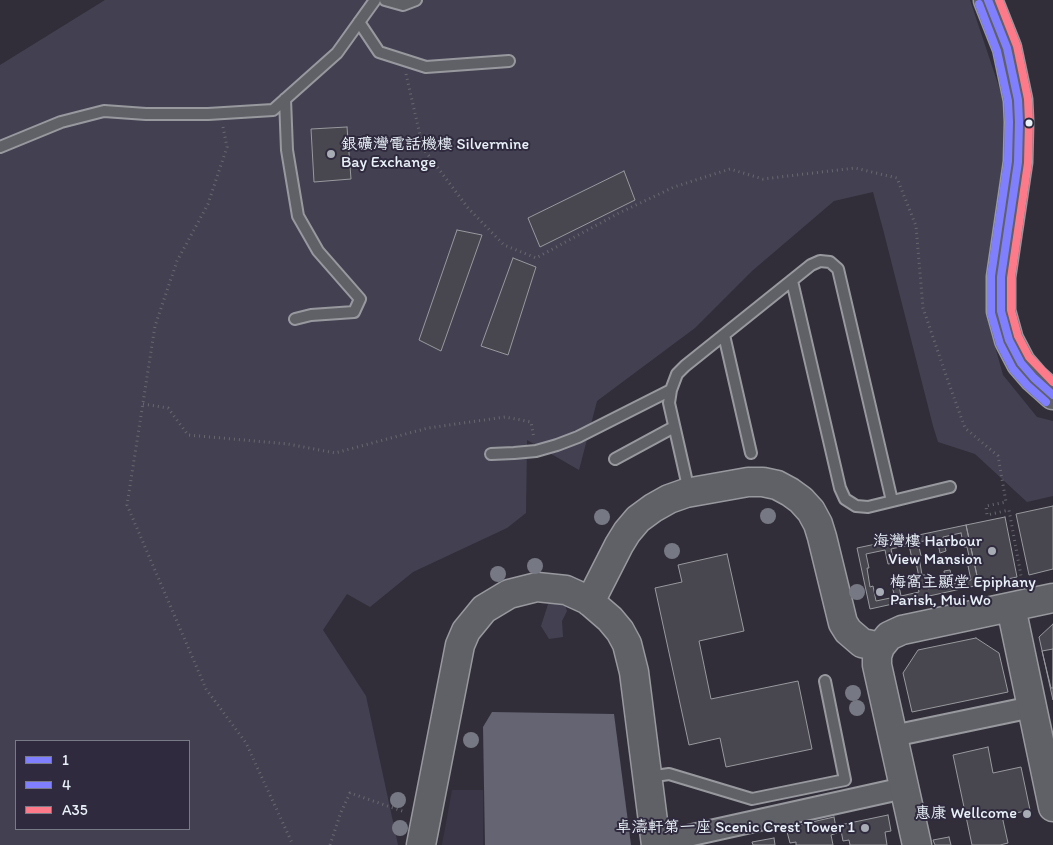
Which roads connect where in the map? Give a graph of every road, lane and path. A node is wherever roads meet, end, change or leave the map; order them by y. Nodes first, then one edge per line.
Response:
1 (375, 0) edge
2 (385, 0) edge
3 (416, 0) edge
4 (988, 0) edge
5 (359, 22) junction
6 (402, 59) junction
7 (509, 61) dead end
8 (285, 100) junction
9 (220, 113) junction
10 (0, 147) edge
11 (536, 258) dead end
12 (792, 281) junction
13 (295, 318) dead end
14 (724, 335) junction
15 (670, 390) junction
16 (1053, 395) edge
17 (143, 404) junction
18 (674, 427) junction
19 (536, 451) junction
20 (751, 453) dead end
21 (491, 454) dead end
22 (615, 458) dead end
23 (950, 487) dead end
24 (689, 493) junction
25 (892, 501) junction
26 (1053, 598) edge
27 (590, 602) junction
28 (1012, 607) junction
29 (880, 647) junction
30 (825, 681) dead end
31 (1041, 719) edge
32 (893, 736) junction
33 (647, 777) junction
34 (904, 788) junction
35 (1053, 807) edge
36 (413, 816) dead end
37 (656, 844) edge
38 (294, 845) edge
39 (330, 845) edge
40 (421, 845) edge
41 (917, 845) edge

1 - 5 lane
2 - 3 lane
4 - 16 street
5 - 6 lane
5 - 8 lane
6 - 7 lane
6 - 11 path
8 - 9 lane
8 - 13 lane
9 - 10 lane
9 - 17 path
12 - 14 lane
12 - 25 lane
12 - 25 lane
14 - 15 lane
14 - 20 lane
15 - 18 lane
15 - 19 lane
17 - 19 path
17 - 38 path
18 - 22 lane
18 - 24 lane
19 - 21 lane
23 - 25 lane
24 - 27 street
24 - 29 street
26 - 28 street
27 - 33 street
27 - 40 street
28 - 29 street
28 - 31 street
29 - 32 street
30 - 33 lane
31 - 32 street
31 - 35 street
32 - 34 street
33 - 37 street
34 - 37 street
34 - 41 street
36 - 39 path

